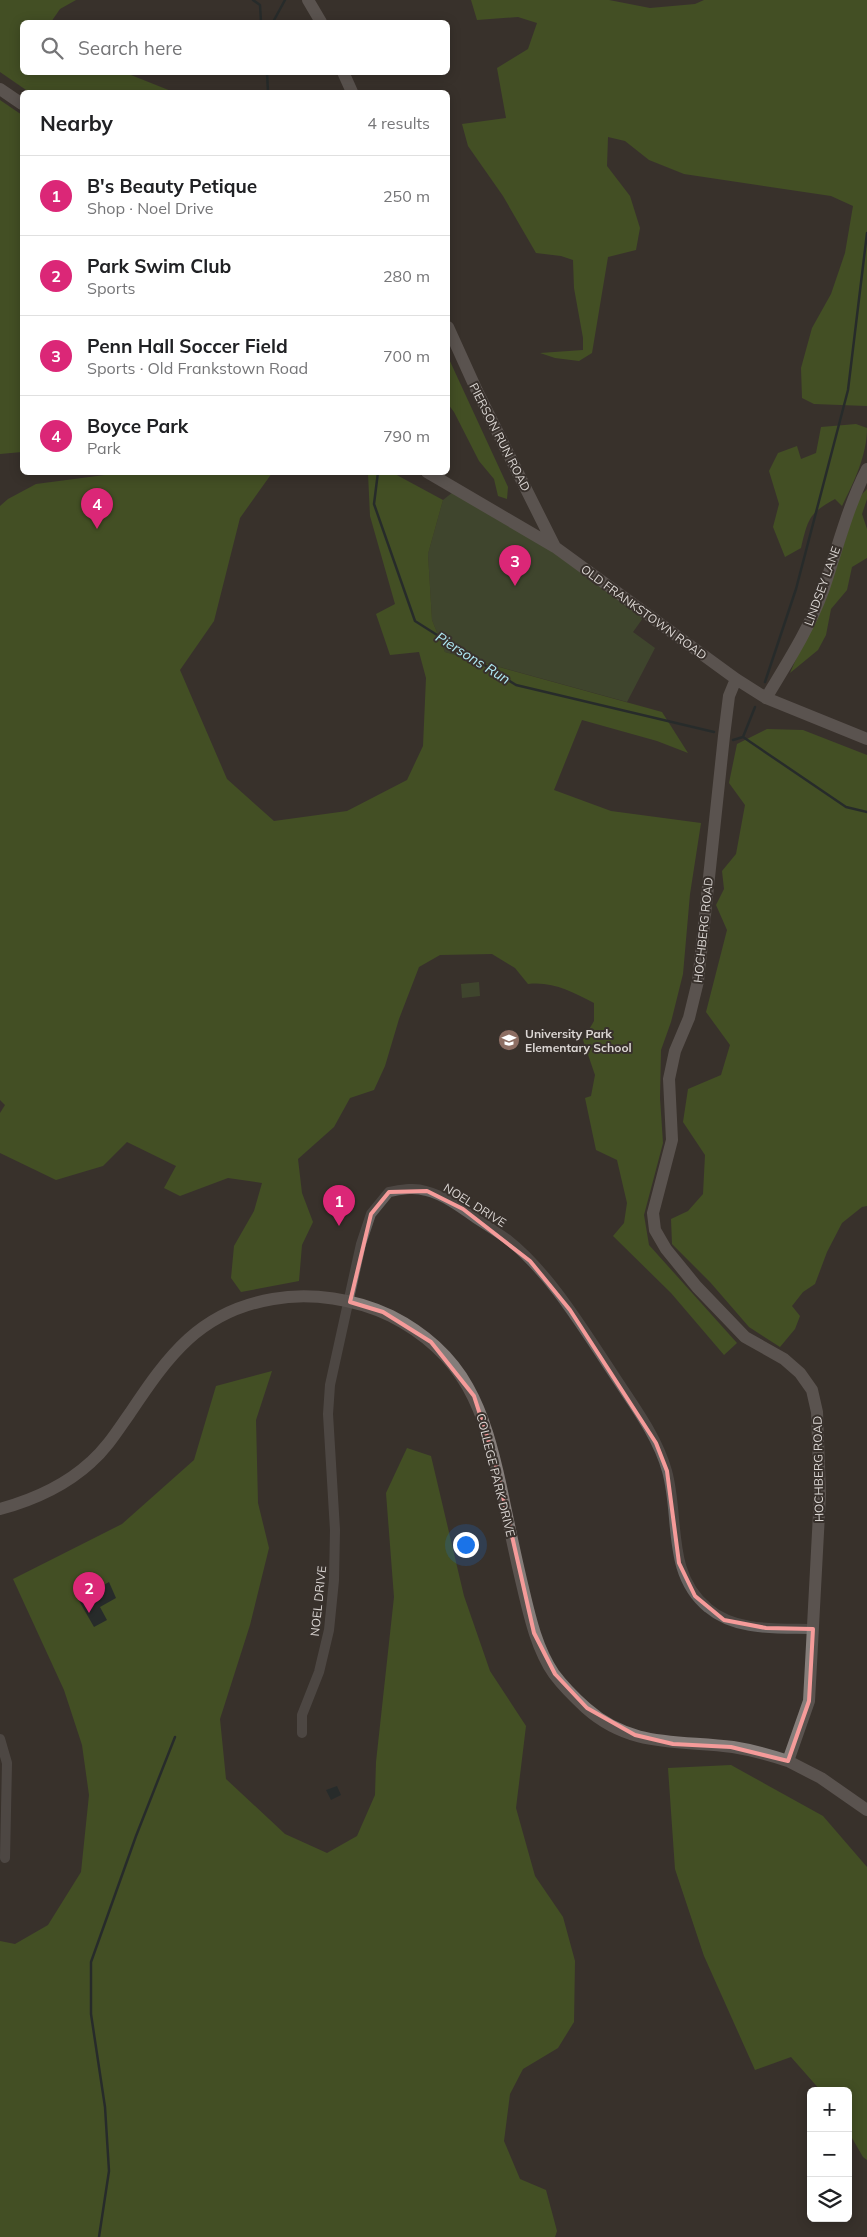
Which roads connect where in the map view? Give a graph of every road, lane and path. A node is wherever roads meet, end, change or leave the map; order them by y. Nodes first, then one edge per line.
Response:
1 (308, 0) edge
2 (320, 20) edge
3 (344, 75) edge
4 (0, 89) edge
5 (351, 90) edge
6 (20, 103) edge
7 (450, 331) edge
8 (867, 469) edge
9 (432, 475) edge
10 (555, 547) junction
11 (736, 679) junction
12 (766, 698) junction
13 (867, 739) edge
14 (350, 1302) junction
15 (0, 1510) edge
16 (813, 1629) junction
17 (302, 1733) dead end
18 (0, 1739) edge
19 (788, 1761) junction
20 (867, 1810) edge
21 (4, 1858) dead end

1 - 2 street
3 - 5 street
4 - 6 street
7 - 10 street, PIERSON RUN ROAD
8 - 12 street, LINDSEY LANE
9 - 10 street, OLD FRANKSTOWN ROAD
10 - 11 street, OLD FRANKSTOWN ROAD
11 - 12 street, OLD FRANKSTOWN ROAD
11 - 16 street, HOCHBERG ROAD
12 - 13 street, OLD FRANKSTOWN ROAD
14 - 15 street, COLLEGE PARK DRIVE
14 - 16 street, NOEL DRIVE
14 - 17 street, NOEL DRIVE
14 - 19 street, COLLEGE PARK DRIVE
16 - 19 street, HOCHBERG ROAD
18 - 21 street
19 - 20 street

